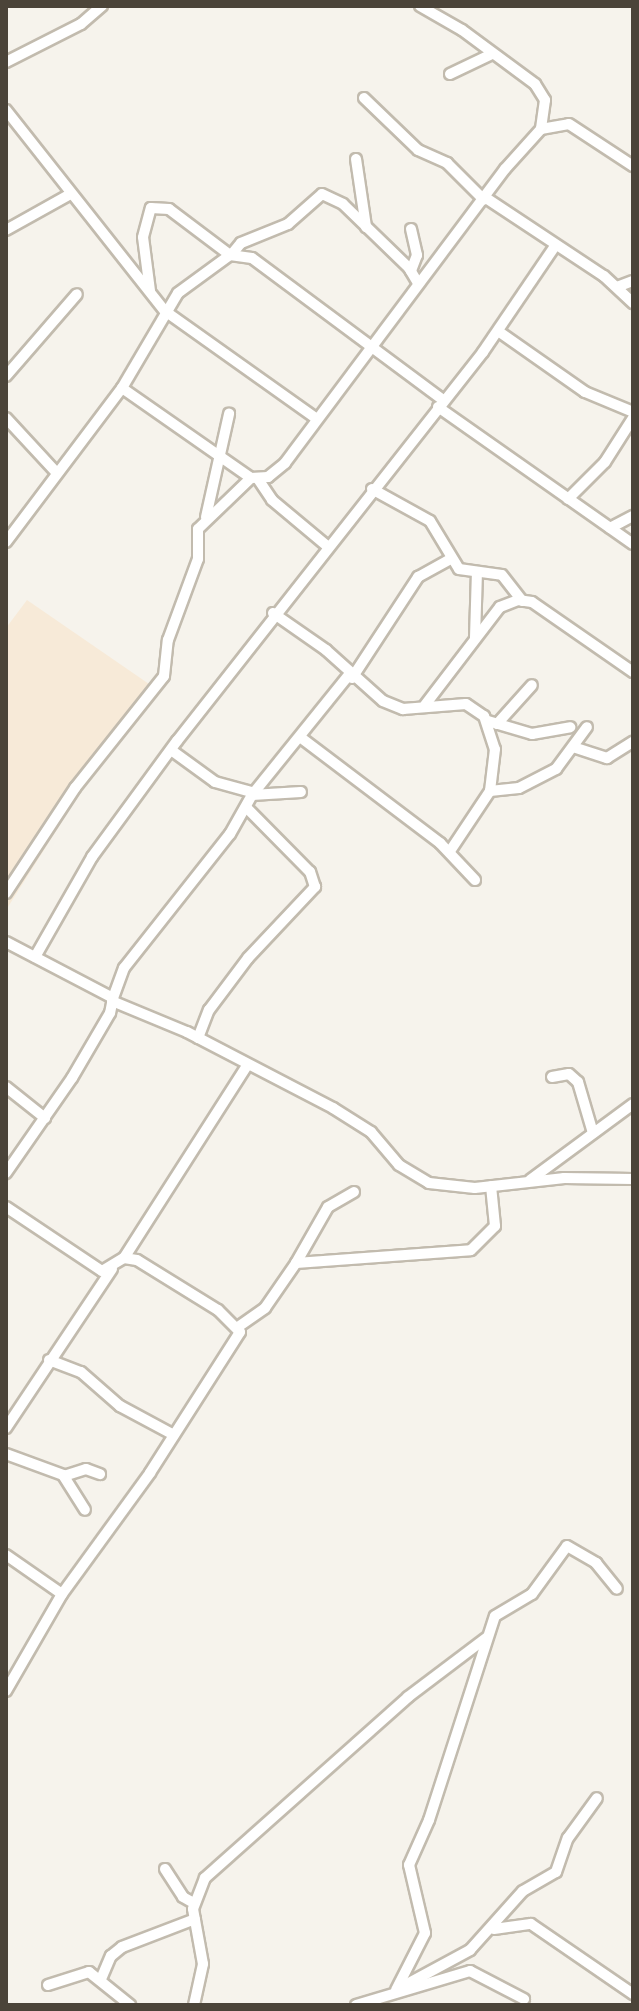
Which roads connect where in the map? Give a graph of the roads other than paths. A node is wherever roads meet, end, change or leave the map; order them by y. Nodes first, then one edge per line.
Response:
1 (102, 6) edge
2 (420, 6) edge
3 (492, 54) junction
4 (6, 62) edge
5 (450, 74) dead end
6 (364, 98) dead end
7 (6, 110) edge
8 (18, 129) junction
9 (541, 129) junction
10 (6, 138) edge
11 (356, 159) dead end
12 (633, 166) edge
13 (69, 195) junction
14 (485, 199) junction
15 (366, 227) junction
16 (411, 229) dead end
17 (6, 230) edge
18 (555, 246) junction
19 (231, 254) junction
20 (411, 271) junction
21 (633, 281) edge
22 (418, 283) junction
23 (617, 287) junction
24 (77, 294) dead end
25 (150, 294) junction
26 (633, 303) edge
27 (165, 311) junction
28 (498, 331) junction
29 (373, 348) junction
30 (6, 376) edge
31 (122, 388) junction
32 (440, 403) junction
33 (229, 414) dead end
34 (633, 415) edge
35 (6, 418) edge
36 (317, 419) junction
37 (218, 457) junction
38 (56, 472) junction
39 (254, 478) junction
40 (372, 489) junction
41 (568, 499) junction
42 (633, 516) edge
43 (206, 517) junction
44 (6, 521) edge
45 (610, 528) junction
46 (15, 530) junction
47 (6, 542) edge
48 (633, 544) edge
49 (327, 546) junction
50 (451, 559) junction
51 (477, 572) junction
52 (522, 601) junction
53 (273, 613) junction
54 (475, 638) junction
55 (633, 672) edge
56 (350, 676) junction
57 (532, 685) dead end
58 (425, 705) junction
59 (492, 723) junction
60 (570, 727) dead end
61 (587, 727) dead end
62 (300, 737) junction
63 (633, 742) edge
64 (573, 747) junction
65 (171, 750) junction
66 (490, 791) junction
67 (301, 792) dead end
68 (253, 794) junction
69 (246, 807) junction
70 (450, 851) junction
71 (475, 880) dead end
72 (6, 893) edge
73 (6, 942) edge
74 (35, 957) junction
75 (112, 1000) junction
76 (198, 1038) junction
77 (247, 1066) junction
78 (552, 1077) dead end
79 (6, 1087) edge
80 (633, 1104) edge
81 (45, 1118) junction
82 (593, 1133) junction
83 (6, 1173) edge
84 (633, 1179) edge
85 (530, 1180) junction
86 (491, 1186) junction
87 (354, 1192) dead end
88 (6, 1207) edge
89 (124, 1258) junction
90 (296, 1263) junction
91 (113, 1267) junction
92 (238, 1327) junction
93 (49, 1360) junction
94 (6, 1428) edge
95 (174, 1435) junction
96 (6, 1454) edge
97 (100, 1474) dead end
98 (64, 1476) junction
99 (85, 1510) dead end
100 (6, 1555) edge
101 (617, 1589) dead end
102 (62, 1594) junction
103 (486, 1638) junction
104 (6, 1691) edge
105 (597, 1798) dead end
106 (165, 1869) dead end
107 (194, 1903) junction
108 (195, 1919) junction
109 (492, 1930) junction
110 (101, 1979) junction
111 (48, 1985) dead end
112 (396, 1990) junction
113 (633, 1994) edge
114 (524, 1999) dead end
115 (130, 2005) edge
116 (194, 2005) edge
117 (356, 2005) edge

1 - 4 street
2 - 3 street
3 - 5 street
3 - 9 street
6 - 14 street
7 - 8 street
8 - 10 street
8 - 13 street
9 - 12 street
9 - 14 street
11 - 15 street
13 - 17 street
13 - 25 street
14 - 18 street
14 - 22 street
15 - 19 street
15 - 20 street
16 - 20 street
18 - 23 street
18 - 28 street
19 - 25 street
19 - 27 street
19 - 29 street
20 - 22 street
21 - 23 street
22 - 29 street
23 - 26 street
24 - 30 street
25 - 27 street
27 - 31 street
27 - 36 street
28 - 32 street
28 - 34 street
29 - 32 street
29 - 36 street
31 - 37 street
31 - 38 street
32 - 40 street
32 - 41 street
33 - 37 street
34 - 41 street
35 - 38 street
36 - 39 street
37 - 39 street
37 - 43 street
38 - 46 street
39 - 43 street
39 - 49 street
40 - 49 street
40 - 50 street
41 - 45 street
42 - 45 street
43 - 72 street
44 - 46 street
45 - 48 street
46 - 47 street
49 - 53 street
50 - 51 street
50 - 56 street
51 - 52 street
51 - 54 street
52 - 54 street
52 - 55 street
53 - 56 street
53 - 65 street
54 - 58 street
56 - 58 street
56 - 62 street
57 - 59 street
58 - 59 street
59 - 60 street
59 - 66 street
61 - 64 street
62 - 68 street
62 - 70 street
63 - 64 street
64 - 66 street
65 - 68 street
65 - 74 street
66 - 70 street
67 - 68 street
68 - 69 street
69 - 75 street
69 - 76 street
70 - 71 street
73 - 74 street
74 - 75 street
75 - 76 street
75 - 81 street
76 - 77 street
77 - 86 street
77 - 89 street
78 - 82 street
79 - 81 street
80 - 82 street
81 - 83 street
82 - 85 street
84 - 85 street
85 - 86 street
86 - 90 street
87 - 90 street
88 - 91 street
89 - 91 street
89 - 92 street
90 - 92 street
91 - 93 street
92 - 95 street
93 - 94 street
93 - 95 street
95 - 102 street
96 - 98 street
97 - 98 street
98 - 99 street
100 - 102 street
101 - 103 street
102 - 104 street
103 - 107 street
103 - 112 street
105 - 109 street
106 - 107 street
107 - 108 street
108 - 110 street
108 - 116 street
109 - 112 street
109 - 113 street
110 - 111 street
110 - 115 street
112 - 114 street
112 - 117 street

